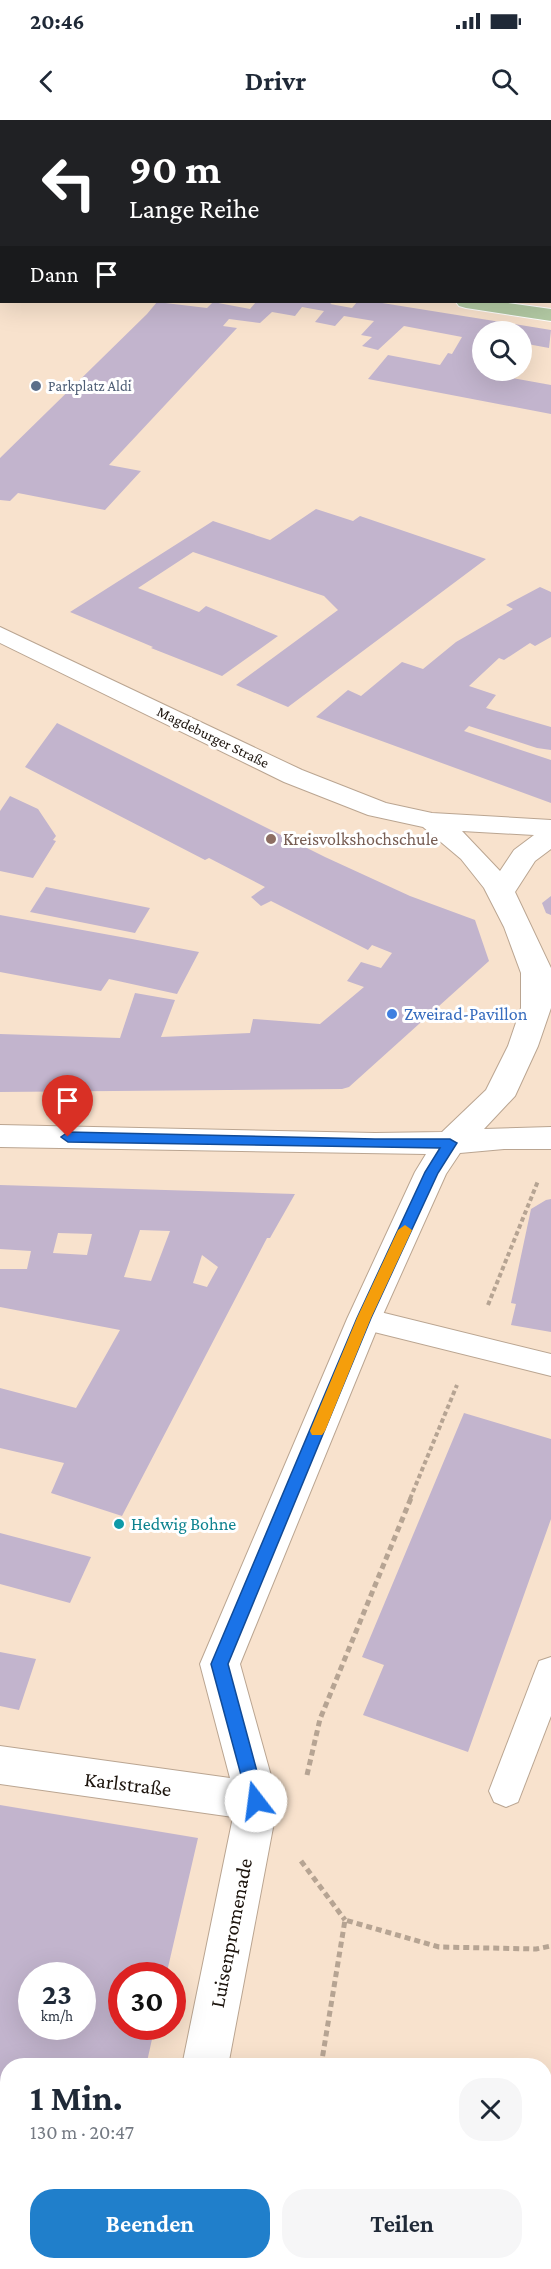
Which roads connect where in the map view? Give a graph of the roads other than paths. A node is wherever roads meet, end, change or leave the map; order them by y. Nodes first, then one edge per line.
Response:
1 (473, 303) edge
2 (551, 315) edge
3 (0, 634) edge
4 (432, 821) junction
5 (551, 828) edge
6 (551, 836) edge
7 (501, 892) junction
8 (543, 976) edge
9 (0, 1136) edge
10 (551, 1138) edge
11 (450, 1143) junction
12 (364, 1318) junction
13 (551, 1365) edge
14 (551, 1671) edge
15 (0, 1765) edge
16 (506, 1791) dead end
17 (256, 1801) junction
18 (207, 2058) edge

1 - 2 main road
3 - 4 street, Magdeburger Straße
4 - 5 street
4 - 7 street
6 - 7 street
7 - 8 street
8 - 11 street
9 - 11 street
10 - 11 street
11 - 12 street
12 - 13 lane
12 - 17 street
14 - 16 lane
15 - 17 street, Karlstraße
17 - 18 street, Luisenpromenade

